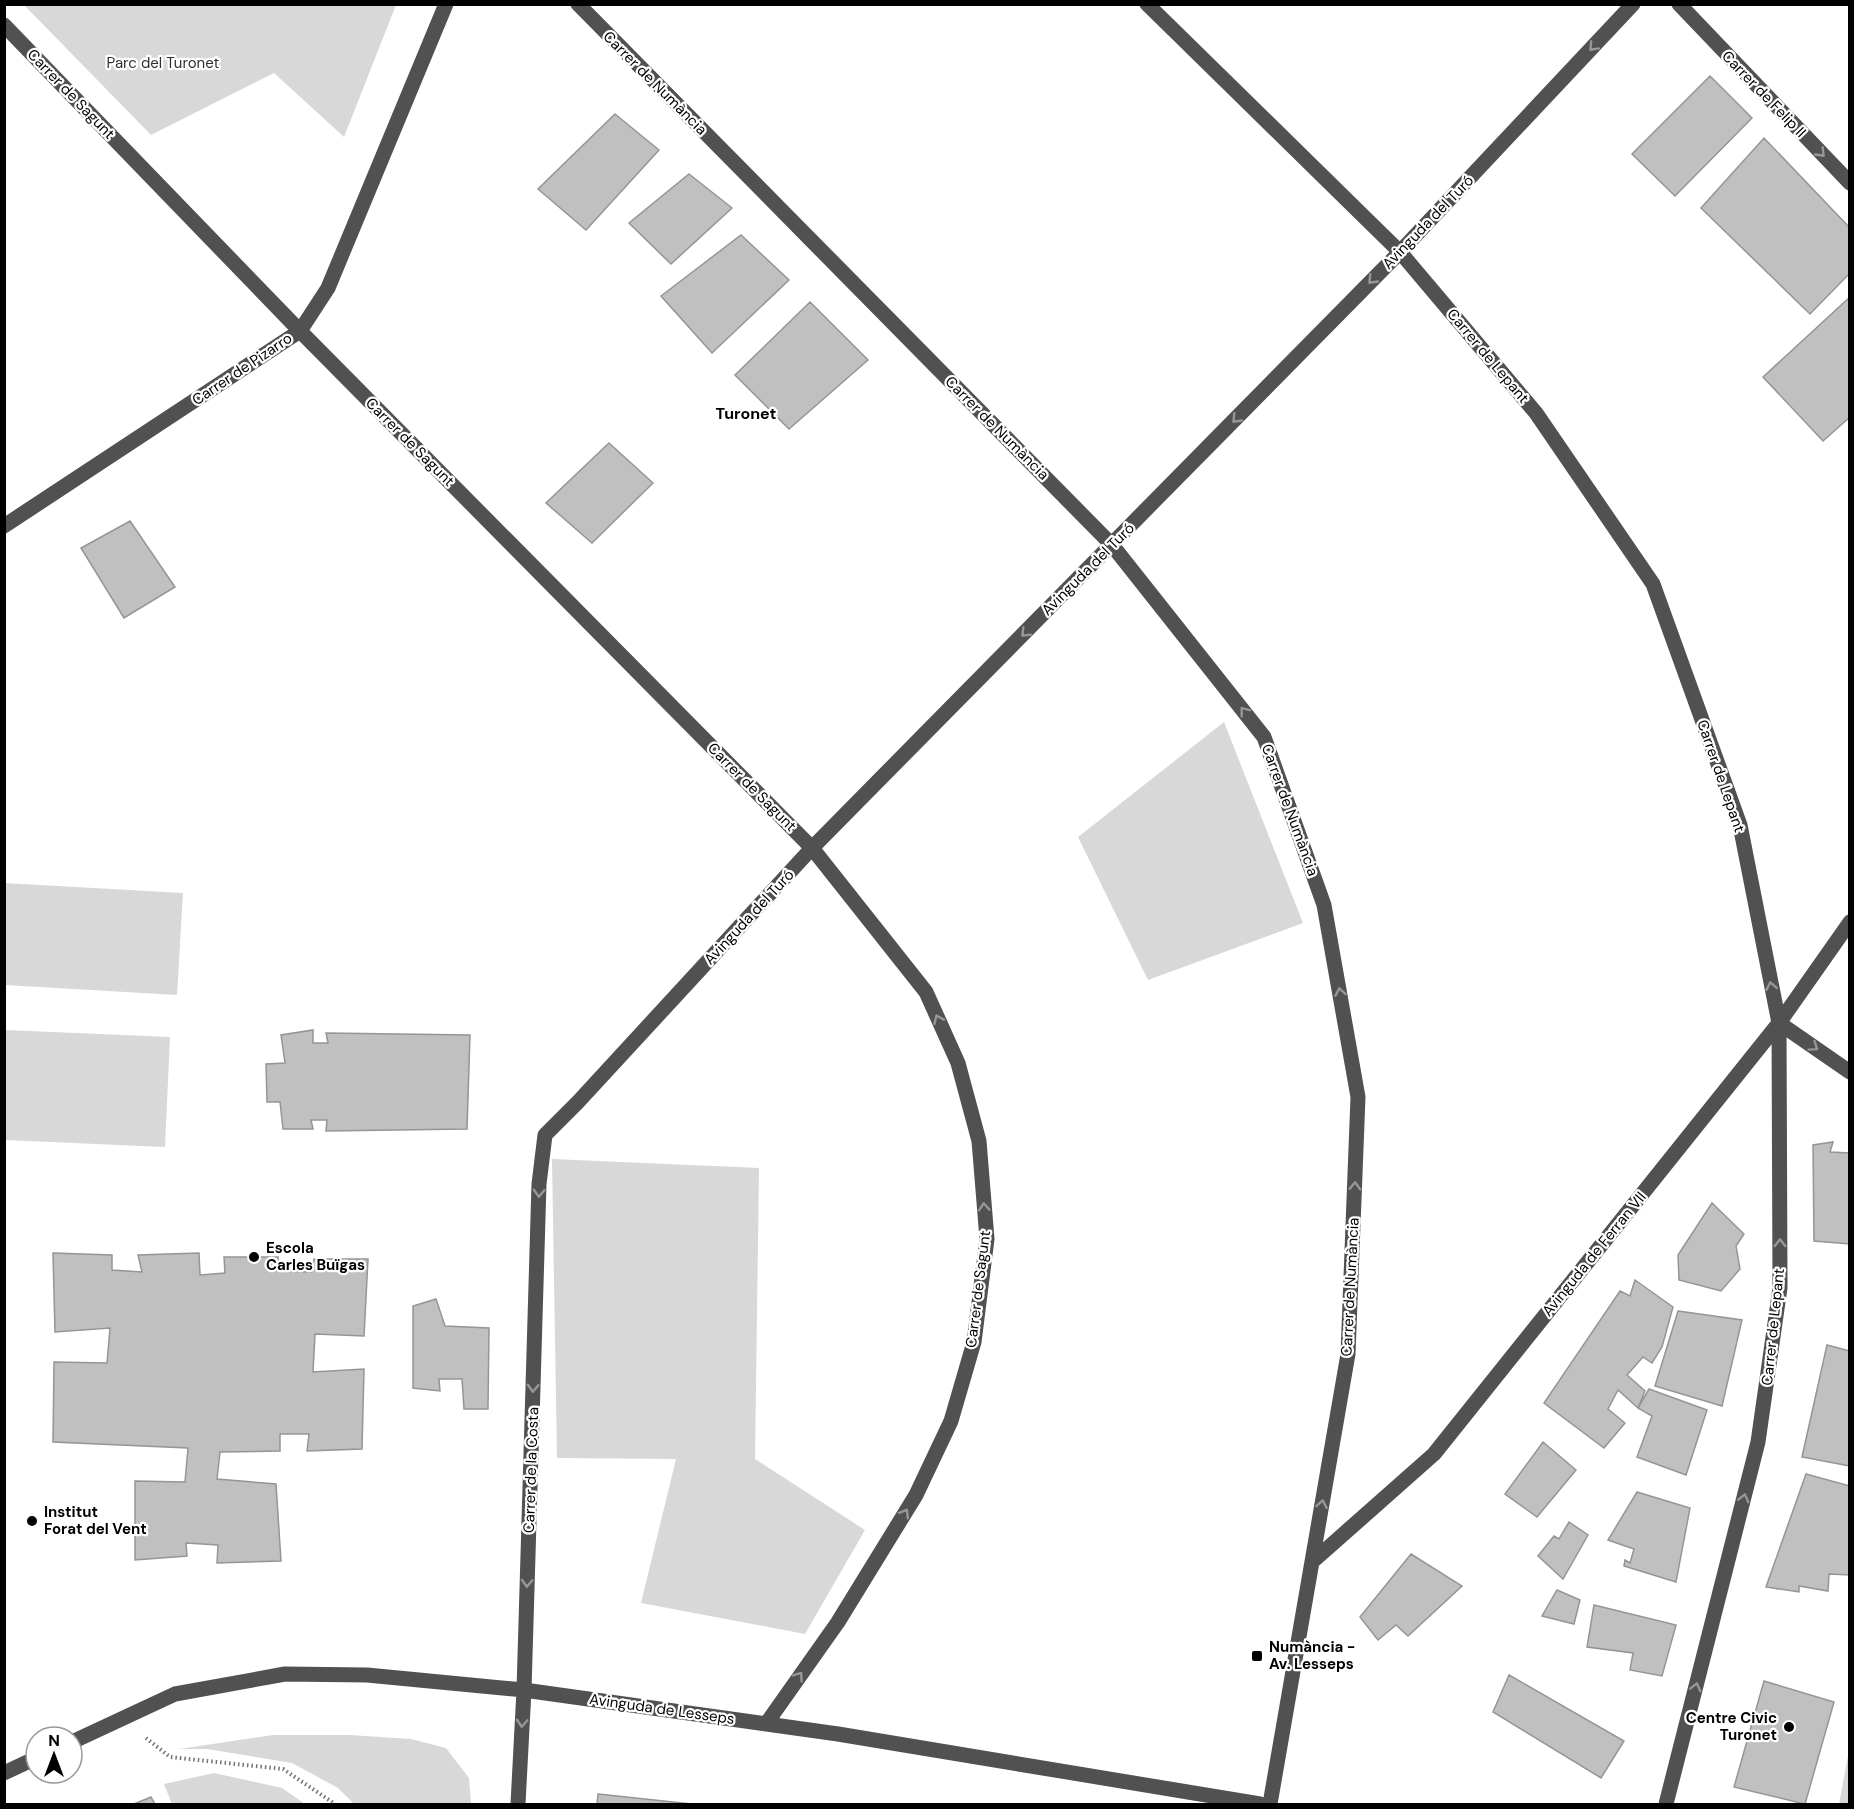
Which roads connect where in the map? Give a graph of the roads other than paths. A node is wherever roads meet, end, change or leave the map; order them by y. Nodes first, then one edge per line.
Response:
1 (446, 4) edge
2 (578, 4) edge
3 (1147, 4) edge
4 (1633, 4) edge
5 (1679, 4) edge
6 (4, 25) edge
7 (1850, 183) edge
8 (1400, 252) junction
9 (300, 331) junction
10 (4, 526) edge
11 (1112, 545) junction
12 (812, 848) junction
13 (1850, 922) edge
14 (1779, 1023) junction
15 (1850, 1072) edge
16 (545, 1135) joint
17 (1312, 1562) junction
18 (524, 1690) junction
19 (766, 1724) junction
20 (84, 1736) edge
21 (24, 1764) edge
22 (4, 1773) edge
23 (518, 1804) edge
24 (1260, 1804) edge
25 (1270, 1804) edge
26 (1666, 1804) edge

1 - 9 street, Carrer de Pizarro
2 - 11 street, Carrer de Numància
3 - 8 street, Carrer de Lepant
4 -> 8 street, Avinguda del Turó
5 -> 7 street, Carrer de Felip II
6 - 9 street, Carrer de Sagunt
8 -> 11 street, Avinguda del Turó
14 -> 8 street, Carrer de Lepant
9 - 10 street, Carrer de Pizarro
9 - 12 street, Carrer de Sagunt
11 -> 12 street, Avinguda del Turó
17 -> 11 street, Carrer de Numància
12 - 16 street, Avinguda del Turó
19 -> 12 street, Carrer de Sagunt
13 - 14 street, Avinguda de Ferran VII
14 -> 15 street
14 - 17 street, Avinguda de Ferran VII
26 -> 14 street, Carrer de Lepant
16 -> 18 street, Carrer de la Costa
17 - 25 street, Carrer de Numància
18 - 19 street, Avinguda de Lesseps
18 - 20 street, Avinguda de Lesseps
18 -> 23 street, Carrer de la Costa
19 - 24 street, Avinguda de Lesseps
21 - 22 street

